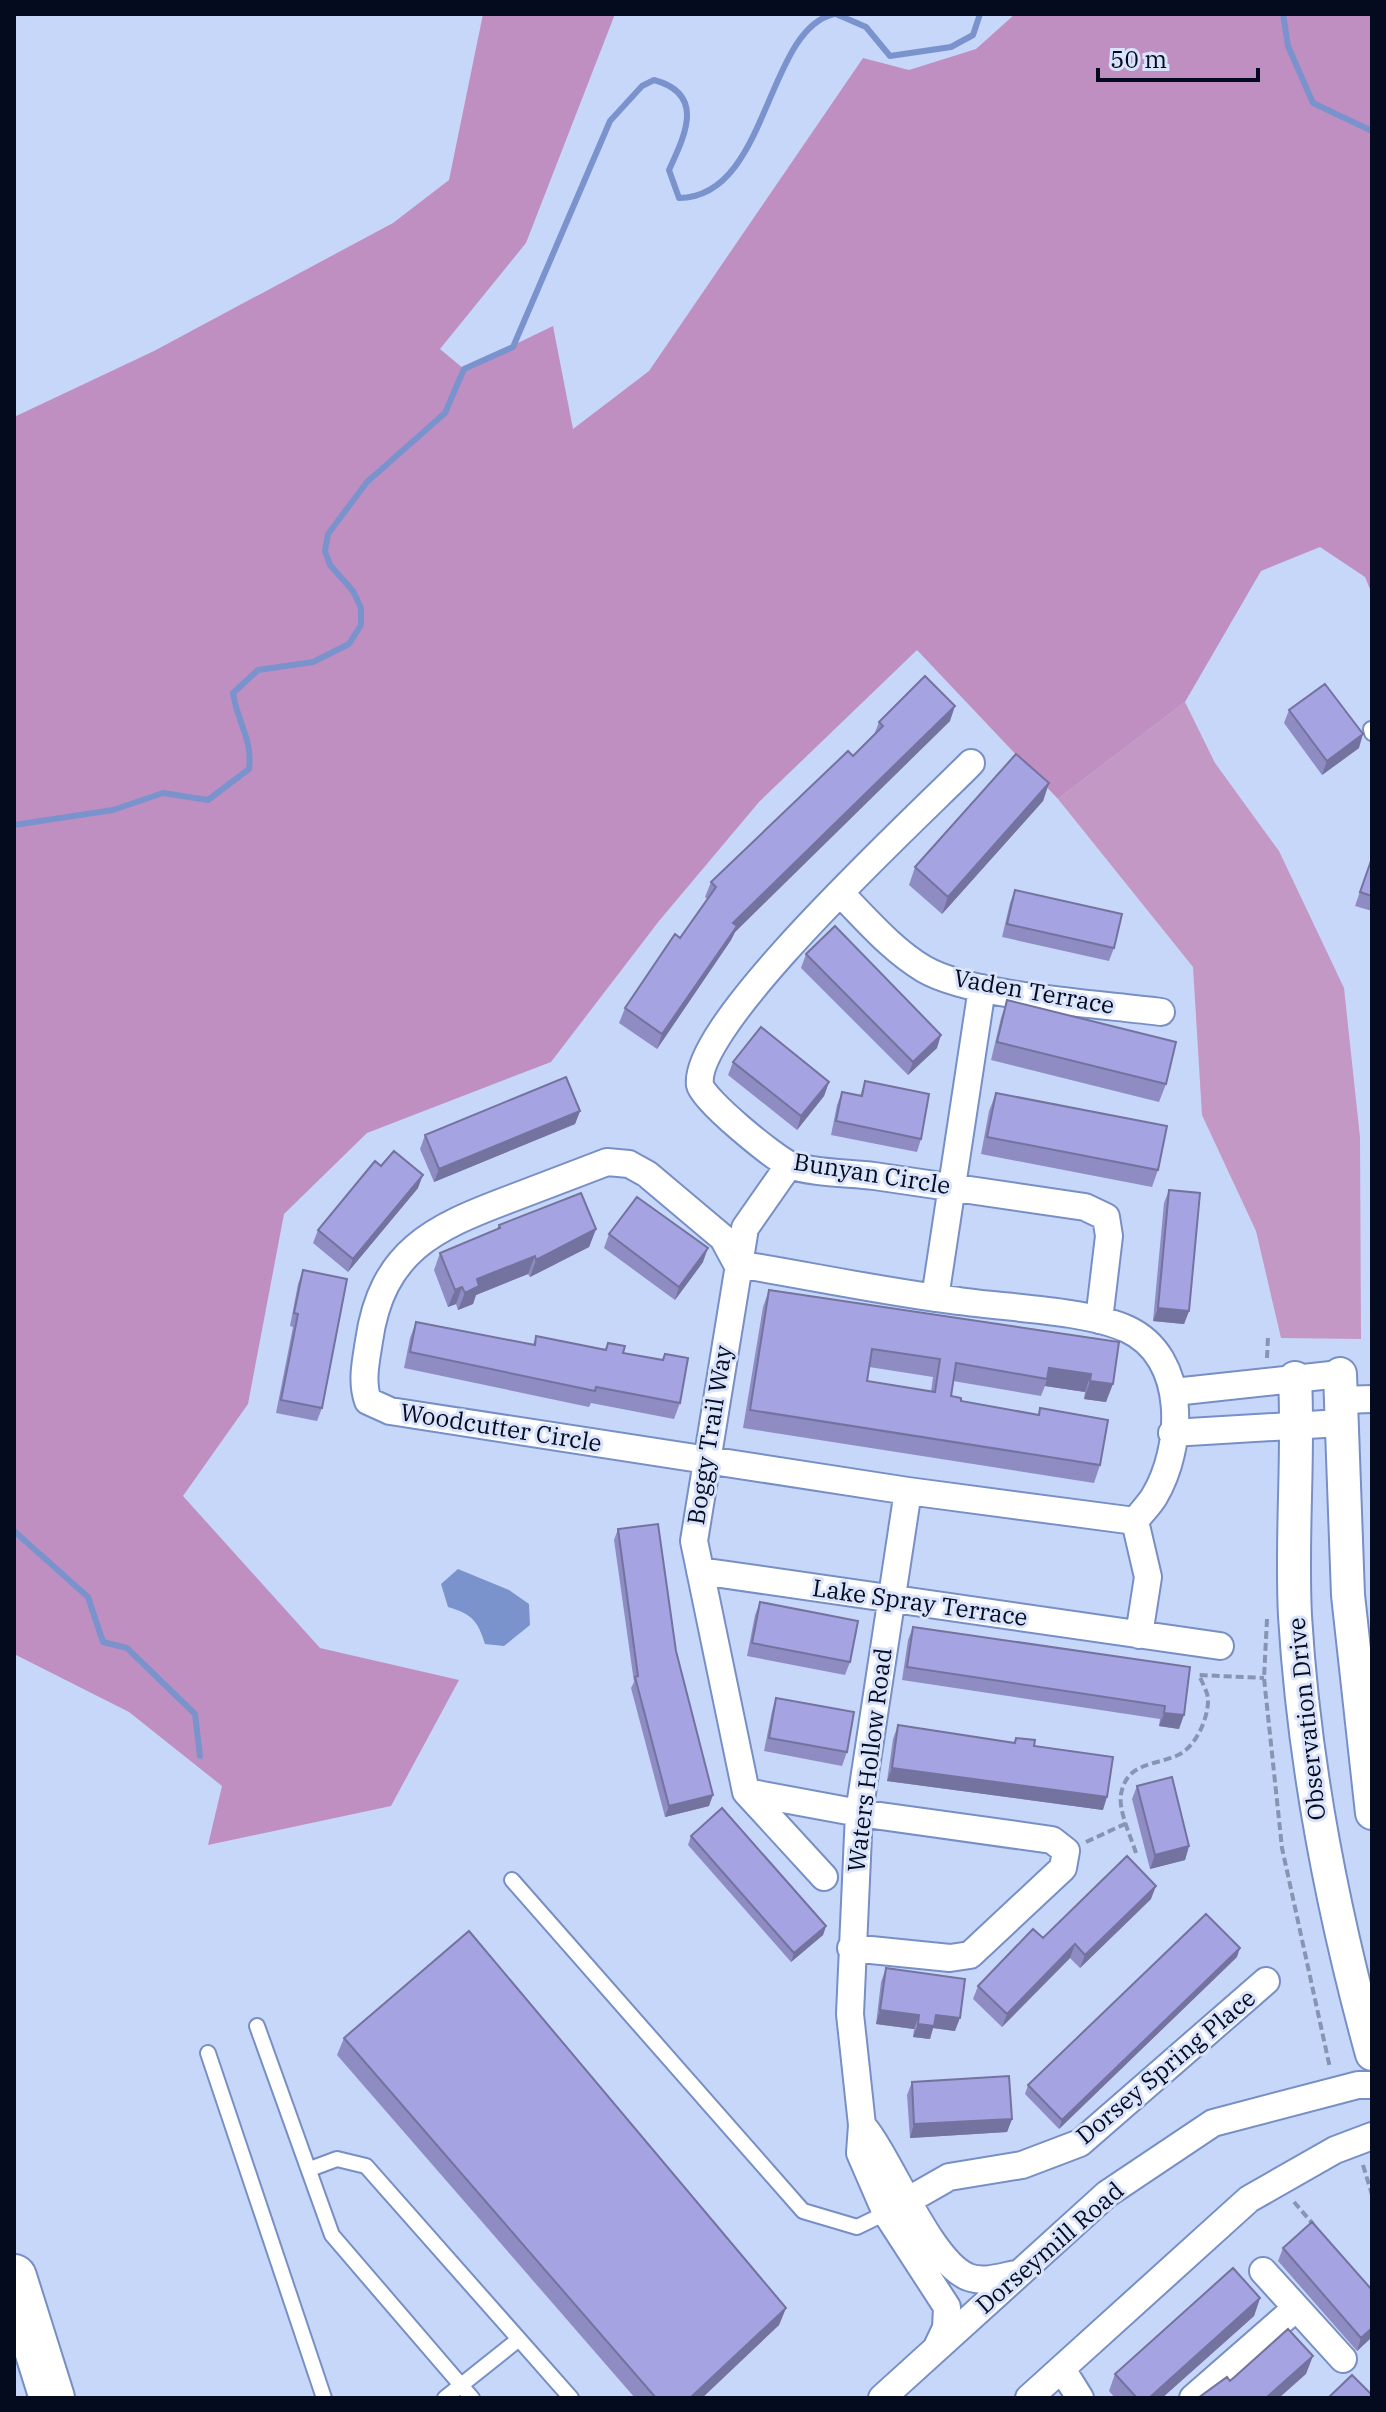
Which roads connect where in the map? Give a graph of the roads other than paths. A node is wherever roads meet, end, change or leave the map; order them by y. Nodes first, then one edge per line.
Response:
1 (971, 763) dead end
2 (841, 894) junction
3 (982, 988) junction
4 (1161, 1012) dead end
5 (789, 1165) junction
6 (952, 1187) junction
7 (737, 1264) junction
8 (935, 1298) junction
9 (1099, 1320) junction
10 (1295, 1378) junction
11 (1174, 1392) junction
12 (1348, 1399) edge
13 (1296, 1424) junction
14 (1172, 1433) junction
15 (705, 1461) junction
16 (908, 1491) junction
17 (1135, 1521) junction
18 (700, 1571) junction
19 (891, 1599) junction
20 (1139, 1635) junction
21 (1220, 1646) dead end
22 (746, 1792) junction
23 (859, 1813) junction
24 (1372, 1813) edge
25 (824, 1877) dead end
26 (512, 1880) dead end
27 (851, 1948) junction
28 (1266, 1981) dead end
29 (257, 2026) dead end
30 (208, 2053) dead end
31 (1372, 2054) edge
32 (1372, 2085) edge
33 (1372, 2136) edge
34 (310, 2169) junction
35 (897, 2207) junction
36 (1263, 2271) dead end
37 (1019, 2273) junction
38 (14, 2277) edge
39 (1296, 2308) junction
40 (519, 2339) junction
41 (937, 2347) junction
42 (1343, 2359) dead end
43 (1062, 2369) junction
44 (461, 2385) junction
45 (1032, 2397) edge
46 (52, 2398) edge
47 (324, 2398) edge
48 (445, 2398) edge
49 (472, 2398) edge
50 (571, 2398) edge
51 (882, 2398) edge
52 (1080, 2398) edge
53 (1193, 2398) edge

1 - 2 street, Bunyan Circle
2 - 3 street, Vaden Terrace
2 - 5 street, Bunyan Circle
3 - 4 street, Vaden Terrace
3 - 6 street
5 - 6 street, Bunyan Circle
5 - 7 street, Boggy Trail Way
6 - 8 street
6 - 9 street, Bunyan Circle
7 - 8 street
7 - 15 street, Boggy Trail Way
7 - 15 street, Woodcutter Circle
8 - 9 street
9 - 11 street
10 - 11 street
10 - 12 street
10 - 13 street, Observation Drive
11 - 14 street
12 - 13 street
12 - 24 street
13 - 14 street
13 - 31 street, Observation Drive
14 - 17 street
15 - 16 street, Woodcutter Circle
15 - 18 street, Boggy Trail Way
16 - 17 street, Woodcutter Circle
16 - 19 street, Waters Hollow Road
17 - 20 street
18 - 19 street, Lake Spray Terrace
18 - 22 street, Boggy Trail Way
19 - 20 street, Lake Spray Terrace
19 - 23 street, Waters Hollow Road
20 - 21 street, Lake Spray Terrace
22 - 23 street
22 - 25 street
23 - 27 street, Waters Hollow Road
23 - 27 street
26 - 35 lane
27 - 35 street, Waters Hollow Road
28 - 35 street, Dorsey Spring Place
29 - 34 lane
30 - 47 lane
32 - 37 street, Dorseymill Road
33 - 43 street
34 - 40 lane
34 - 44 lane
35 - 37 street, Waters Hollow Road
35 - 41 street, Waters Hollow Road
36 - 39 street
37 - 41 street, Dorseymill Road
38 - 46 highway
39 - 42 street
39 - 53 street
40 - 44 lane
40 - 50 lane
41 - 51 street, Dorseymill Road
43 - 45 street
43 - 52 street
44 - 48 lane
44 - 49 lane

